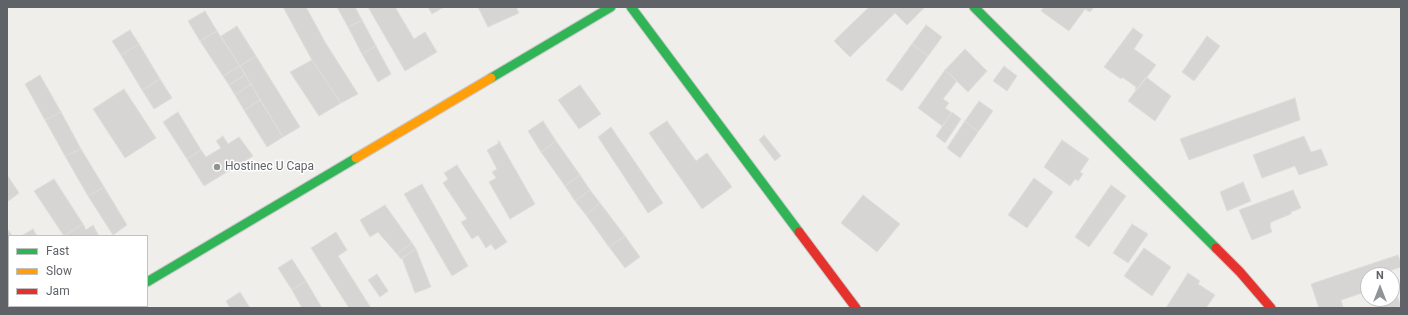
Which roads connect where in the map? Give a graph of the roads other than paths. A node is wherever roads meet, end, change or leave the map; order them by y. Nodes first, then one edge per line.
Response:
1 (611, 7) edge
2 (631, 7) edge
3 (974, 7) edge
4 (148, 281) edge
5 (856, 308) edge
6 (1271, 308) edge

1 - 4 street
2 - 5 street
3 - 6 street

